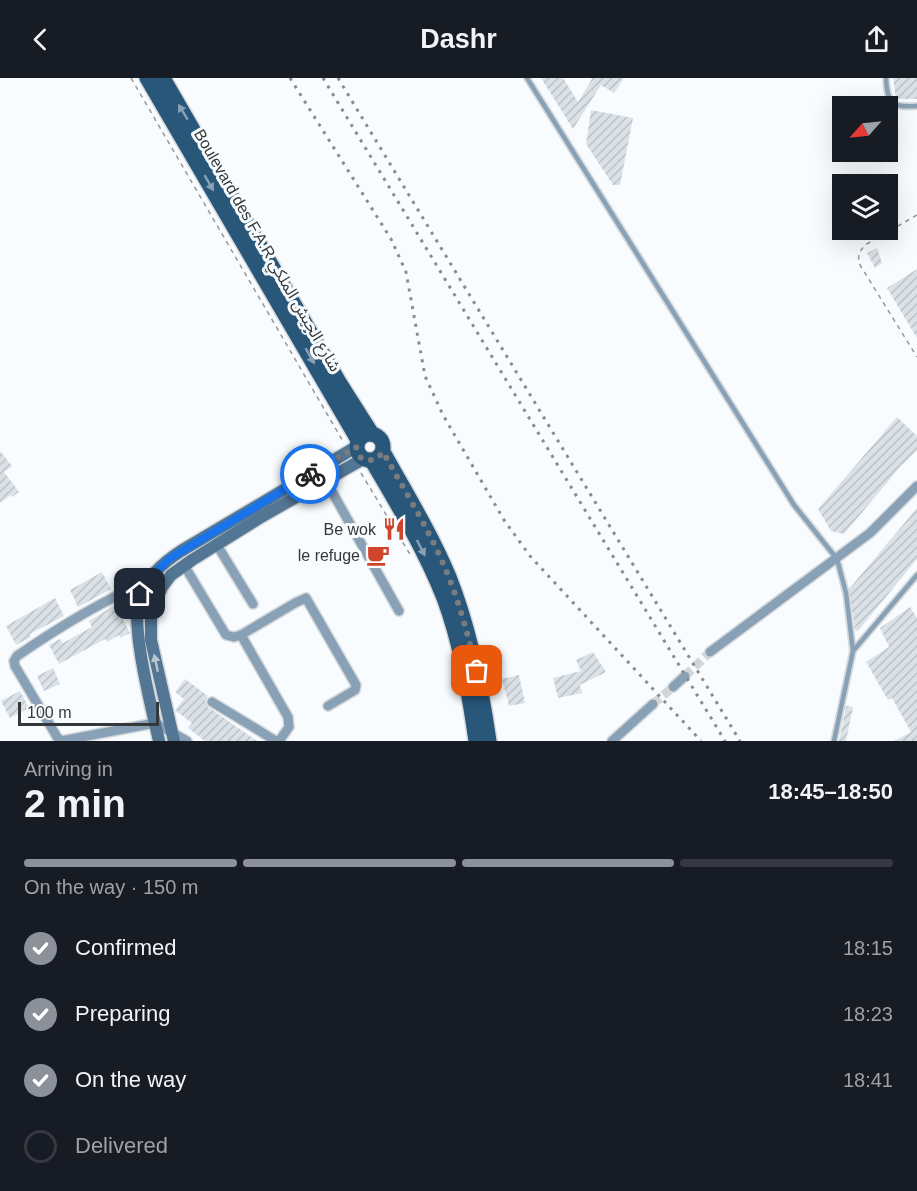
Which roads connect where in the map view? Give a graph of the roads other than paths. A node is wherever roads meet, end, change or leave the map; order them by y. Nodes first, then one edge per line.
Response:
1 (147, 78) edge
2 (163, 78) edge
3 (527, 78) edge
4 (886, 78) edge
5 (917, 106) edge
6 (364, 451) junction
7 (326, 481) junction
8 (917, 486) edge
9 (217, 545) junction
10 (837, 559) junction
11 (184, 565) junction
12 (917, 575) edge
13 (148, 580) junction
14 (253, 604) dead end
15 (399, 611) dead end
16 (241, 635) junction
17 (853, 651) junction
18 (710, 652) tunnel mouth
19 (685, 676) tunnel mouth
20 (673, 687) tunnel mouth
21 (212, 702) dead end
22 (653, 704) tunnel mouth
23 (328, 706) dead end
24 (155, 723) junction
25 (173, 737) edge
26 (159, 741) edge
27 (187, 741) edge
28 (278, 741) edge
29 (476, 741) edge
30 (489, 741) edge
31 (612, 741) edge
32 (834, 741) edge

1 -> 6 main road, Boulevard des F.A.R شارع الجيش الملكي
6 -> 2 main road, Boulevard des F.A.R شارع الجيش الملكي
3 - 10 lane
4 - 5 lane
6 - 7 main road
6 - 13 main road
6 -> 29 main road, Boulevard des F.A.R شارع الجيش الملكي
6 - 30 main road, Boulevard des F.A.R شارع الجيش الملكي
7 - 9 main road
7 - 15 street
8 - 10 street
9 - 11 main road
9 - 14 street
10 - 17 lane
10 - 18 street
11 - 16 street
25 -> 11 main road
12 - 17 lane
13 - 24 main road
13 - 24 street
16 - 23 street
16 - 28 street
17 - 32 lane
19 - 20 street
21 - 28 street
22 - 31 street
24 - 25 street
24 - 26 main road
25 - 27 street

